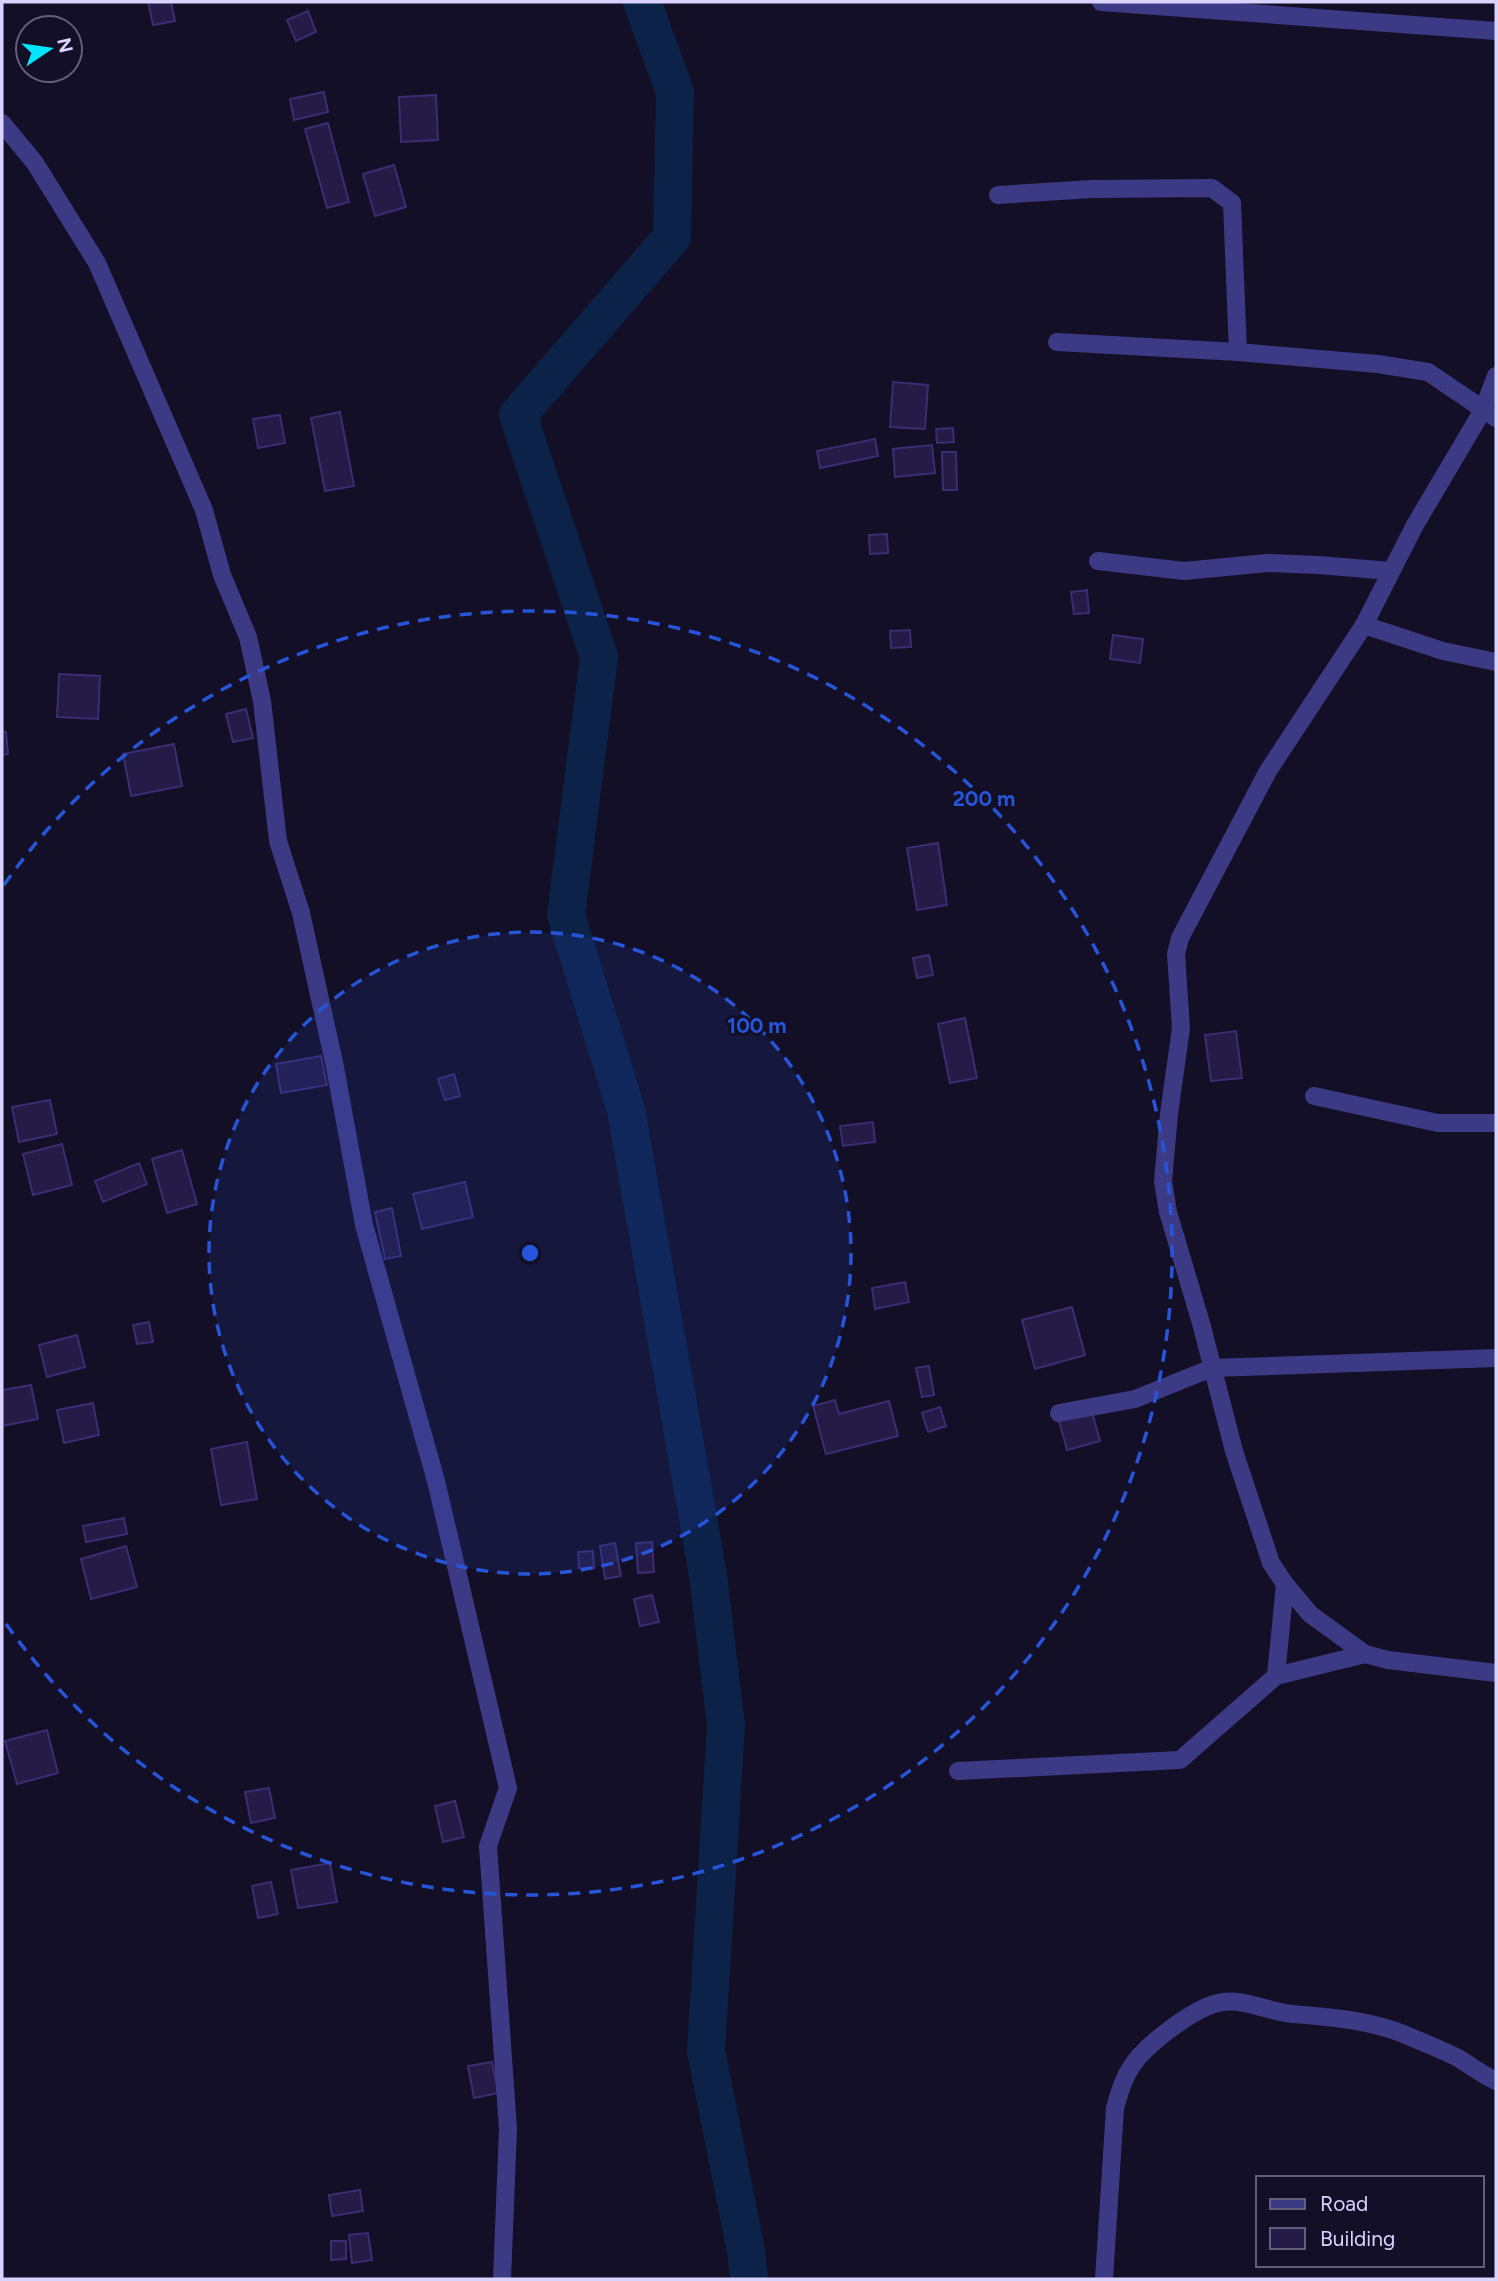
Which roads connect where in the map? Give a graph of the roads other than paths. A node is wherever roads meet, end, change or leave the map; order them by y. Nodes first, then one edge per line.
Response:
1 (1101, 2) edge
2 (1496, 31) edge
3 (2, 122) edge
4 (998, 195) dead end
5 (1057, 342) dead end
6 (1238, 352) junction
7 (1496, 376) edge
8 (1490, 414) edge
9 (1098, 561) dead end
10 (1391, 571) junction
11 (1364, 625) junction
12 (1496, 662) edge
13 (1314, 1096) dead end
14 (1496, 1123) edge
15 (1496, 1358) edge
16 (1212, 1368) junction
17 (1059, 1413) dead end
18 (1285, 1584) junction
19 (1365, 1654) junction
20 (1496, 1673) edge
21 (1276, 1676) junction
22 (958, 1771) dead end
23 (1496, 2081) edge
24 (502, 2279) edge
25 (1104, 2279) edge

1 - 2 street
3 - 24 street
4 - 6 street
5 - 6 street
6 - 8 street
7 - 8 street
8 - 10 street
9 - 10 street
10 - 11 street
11 - 12 street
11 - 16 street
13 - 14 street
15 - 16 street
16 - 17 street
16 - 18 street
18 - 19 street
18 - 21 street
19 - 20 street
19 - 21 street
21 - 22 street
23 - 25 street

